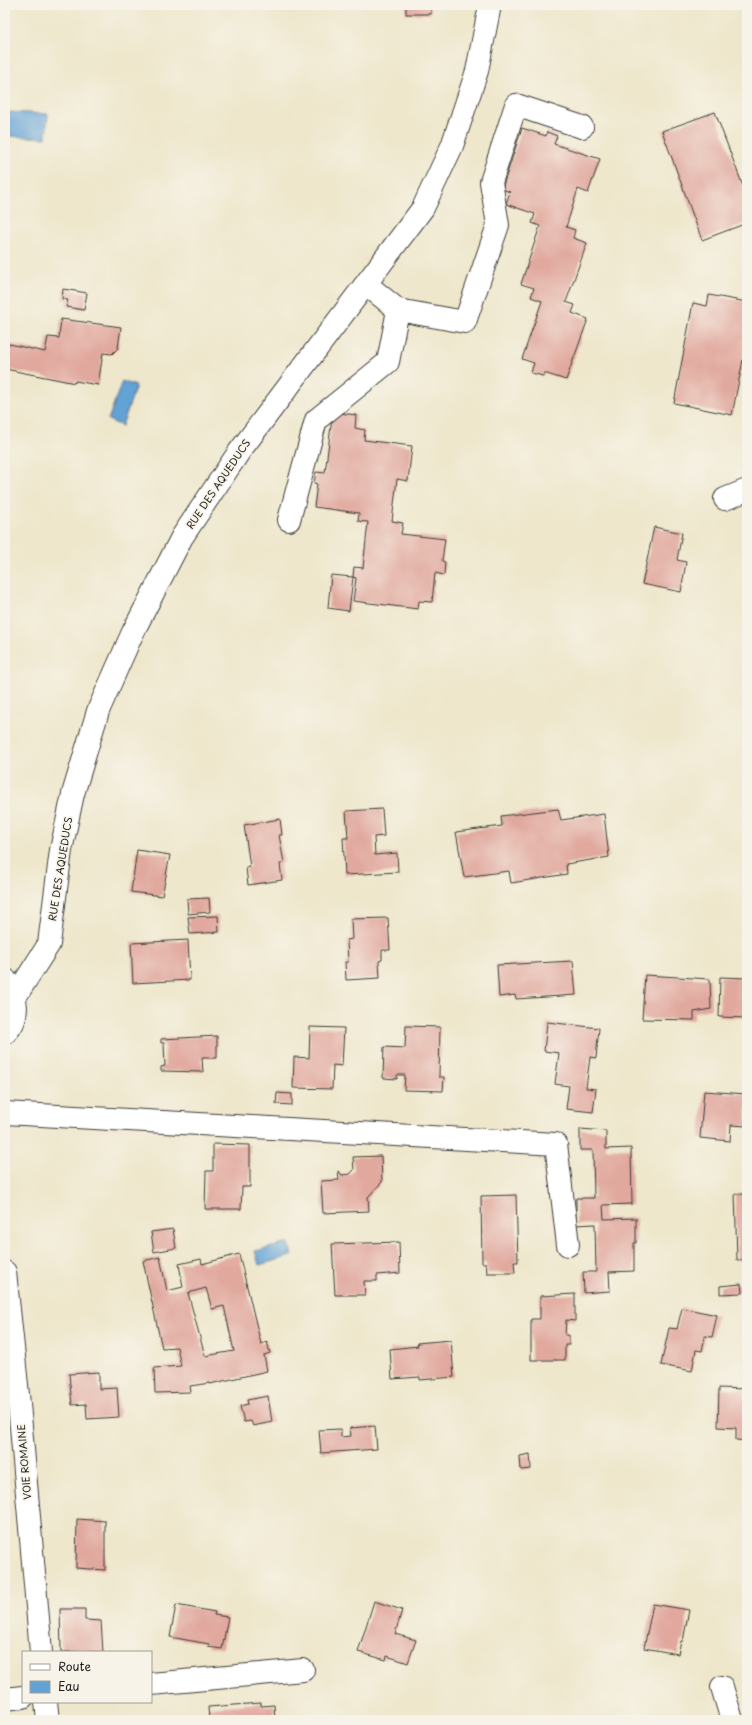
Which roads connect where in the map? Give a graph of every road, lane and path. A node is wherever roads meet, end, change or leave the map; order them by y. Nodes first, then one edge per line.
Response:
1 (490, 5) edge
2 (582, 127) dead end
3 (366, 284) junction
4 (398, 310) junction
5 (747, 490) edge
6 (726, 499) dead end
7 (289, 520) dead end
8 (10, 988) edge
9 (5, 1034) edge
10 (5, 1113) edge
11 (568, 1245) dead end
12 (5, 1272) edge
13 (41, 1651) edge
14 (303, 1670) dead end
15 (152, 1684) edge
16 (722, 1687) dead end
17 (22, 1697) edge
18 (5, 1699) edge
19 (46, 1703) edge
20 (48, 1720) edge
21 (732, 1720) edge

1 - 3 street, RUE DES AQUEDUCS
2 - 4 street
3 - 4 street
3 - 8 street, RUE DES AQUEDUCS
4 - 7 street
5 - 6 street
8 - 9 street
10 - 11 street
12 - 13 street, VOIE ROMAINE
14 - 15 street
16 - 21 street
17 - 18 street
19 - 20 street

